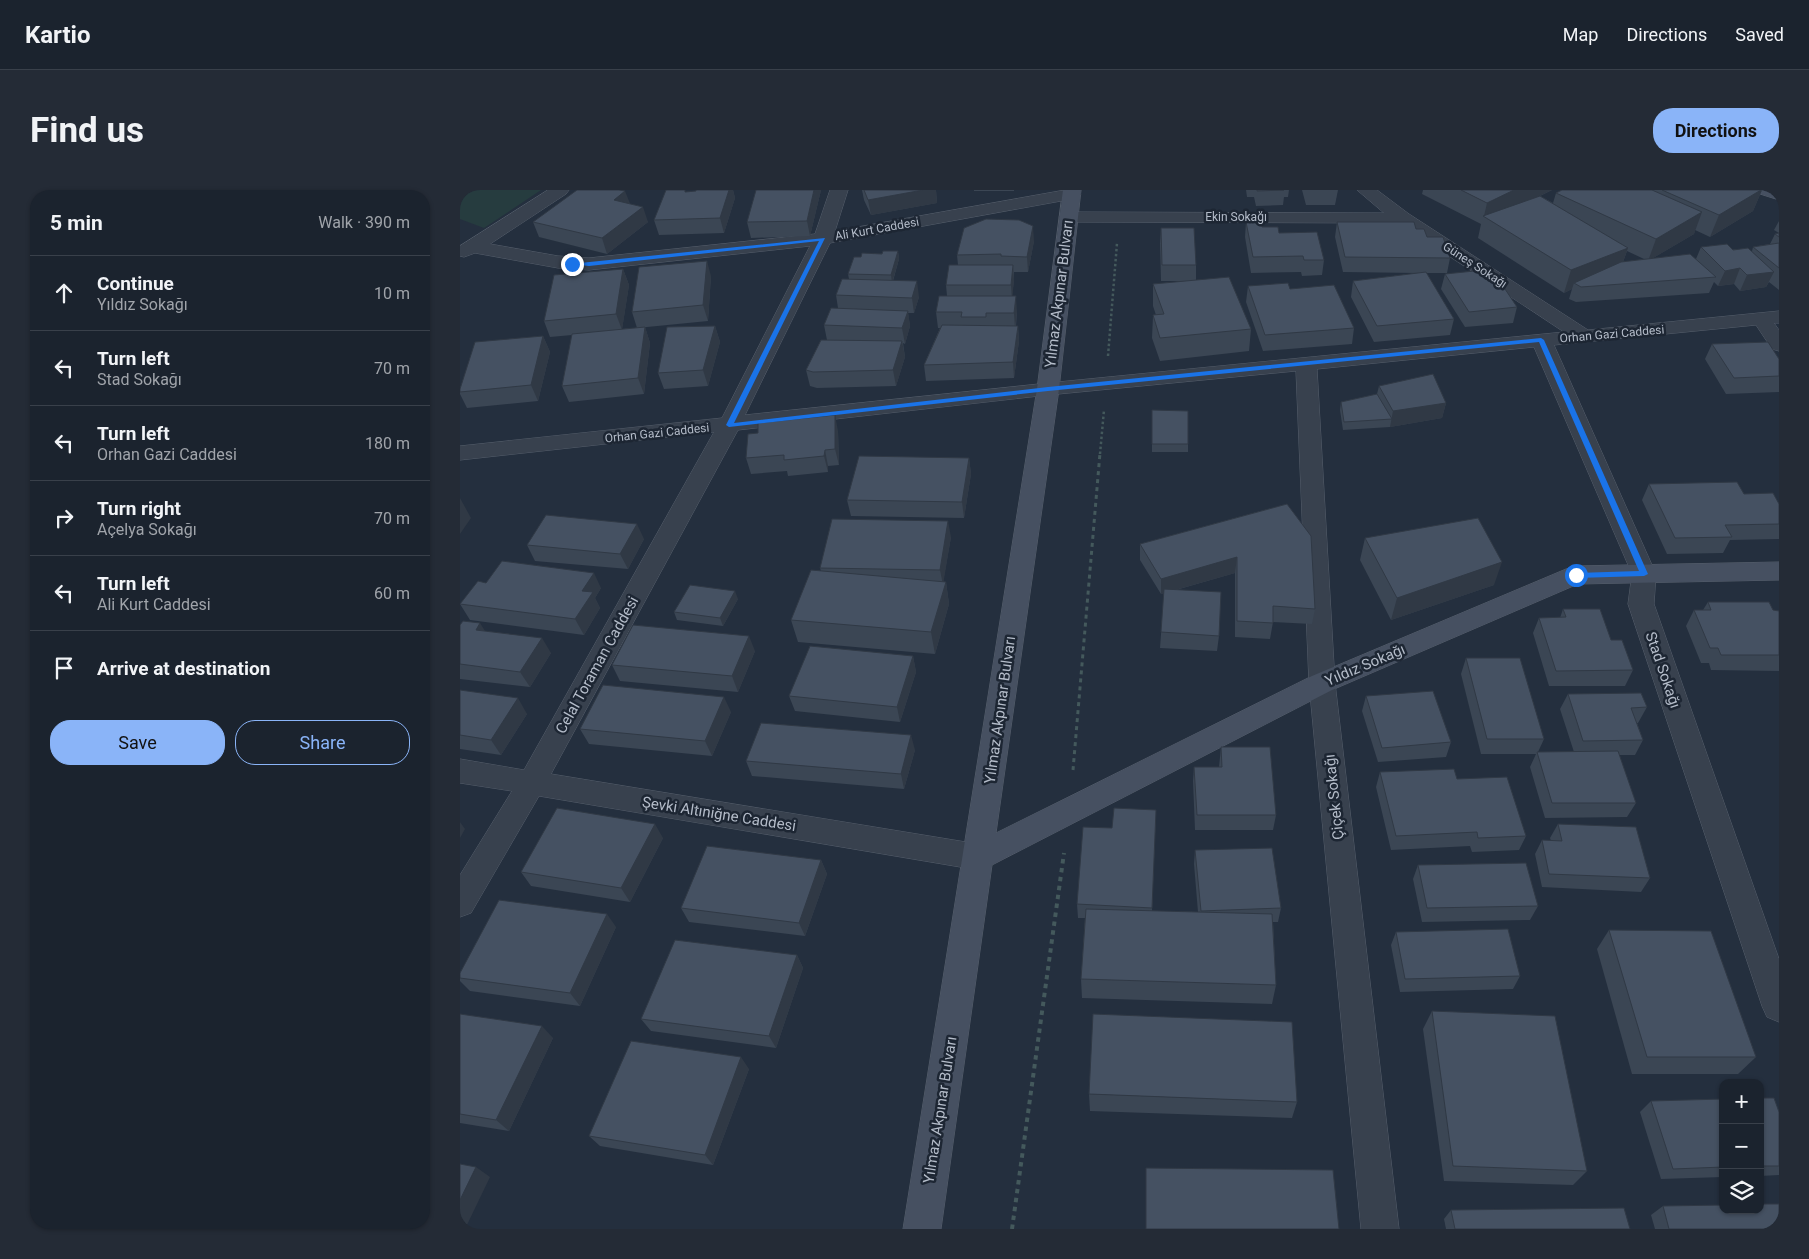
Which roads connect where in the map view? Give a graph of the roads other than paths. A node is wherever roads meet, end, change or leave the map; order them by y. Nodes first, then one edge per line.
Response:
1 (560, 190) edge
2 (839, 190) edge
3 (1366, 190) edge
4 (1766, 190) edge
5 (1779, 195) edge
6 (1071, 200) edge
7 (1403, 218) junction
8 (823, 239) junction
9 (466, 250) edge
10 (1770, 318) edge
11 (1585, 337) junction
12 (1541, 340) junction
13 (1779, 345) edge
14 (1306, 364) junction
15 (1048, 389) junction
16 (729, 425) junction
17 (460, 453) edge
18 (1779, 571) edge
19 (1644, 574) junction
20 (1322, 683) junction
21 (460, 771) edge
22 (532, 783) junction
23 (978, 857) junction
24 (460, 903) edge
25 (1779, 1006) edge
26 (922, 1229) edge
27 (1380, 1229) edge

1 - 9 street
2 - 8 street, Celal Toraman Caddesi
3 - 7 street, Güneş Sokağı
4 - 5 main road
6 - 7 street, Ekin Sokağı
6 - 8 street, Ali Kurt Caddesi
6 - 15 main road, Yılmaz Akpınar Bulvarı
7 - 11 street, Güneş Sokağı
8 - 9 street, Ali Kurt Caddesi
8 - 16 street, Celal Toraman Caddesi
10 - 11 street, Orhan Gazi Caddesi
10 - 13 street
11 - 12 street, Orhan Gazi Caddesi
12 - 14 street, Orhan Gazi Caddesi
12 - 19 street, Stad Sokağı
14 - 15 street, Orhan Gazi Caddesi
14 - 20 street, Çiçek Sokağı
15 - 16 street, Orhan Gazi Caddesi
15 - 23 main road, Yılmaz Akpınar Bulvarı
16 - 17 street, Orhan Gazi Caddesi
16 - 22 street, Celal Toraman Caddesi
18 - 19 main road, Yıldız Sokağı
19 - 20 main road, Yıldız Sokağı
19 - 25 street, Stad Sokağı
20 - 23 main road, Yıldız Sokağı
20 - 27 street, Çiçek Sokağı
21 - 22 street, Şevki Altıniğne Caddesi
22 - 23 street, Şevki Altıniğne Caddesi
22 - 24 street, Celal Toraman Caddesi
23 - 26 main road, Yılmaz Akpınar Bulvarı

